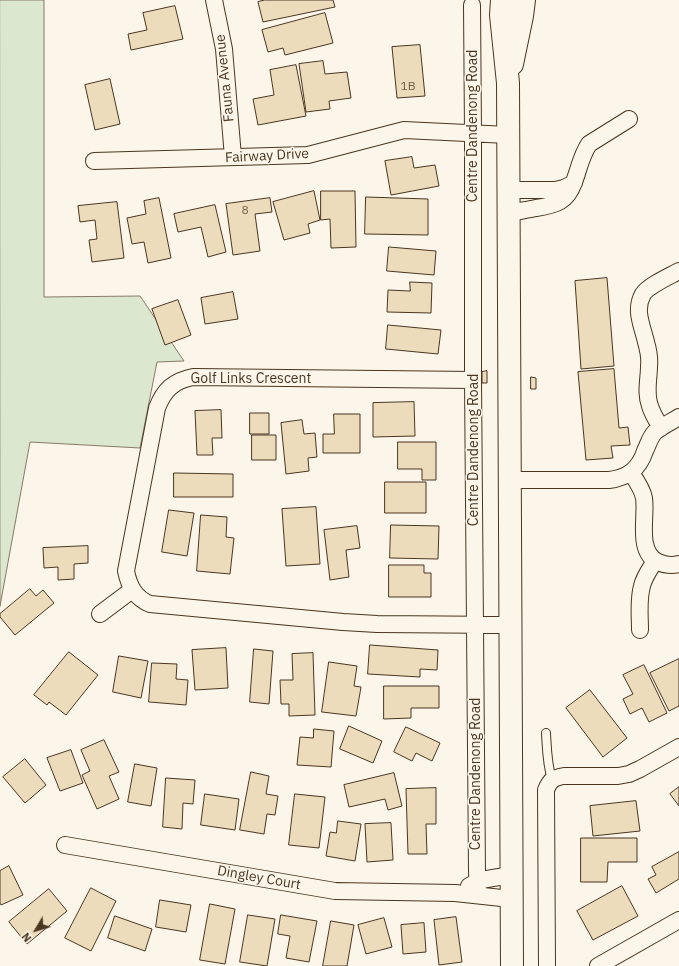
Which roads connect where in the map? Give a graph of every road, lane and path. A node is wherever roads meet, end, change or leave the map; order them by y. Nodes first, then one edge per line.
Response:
1 (214, 0) edge
2 (502, 0) edge
3 (524, 0) edge
4 (472, 5) dead end
5 (508, 83) junction
6 (629, 119) dead end
7 (473, 133) junction
8 (508, 135) junction
9 (233, 157) junction
10 (94, 161) dead end
11 (574, 183) junction
12 (508, 190) junction
13 (509, 213) junction
14 (679, 271) edge
15 (473, 380) junction
16 (679, 418) edge
17 (661, 428) junction
18 (631, 473) junction
19 (509, 480) junction
20 (655, 561) junction
21 (679, 564) edge
22 (132, 590) junction
23 (100, 614) dead end
24 (474, 624) junction
25 (510, 625) junction
26 (640, 630) dead end
27 (546, 733) dead end
28 (679, 747) edge
29 (549, 785) junction
30 (65, 845) dead end
31 (511, 875) junction
32 (477, 889) junction
33 (511, 898) junction
34 (679, 920) edge
35 (512, 966) edge
36 (548, 966) edge
37 (598, 966) edge

1 - 9 street, Fauna Avenue
2 - 5 main road
3 - 5 main road
4 - 7 street, Centre Dandenong Road
5 - 8 main road
6 - 11 street
7 - 8 street, Fairway Drive
7 - 9 street, Fairway Drive
7 - 15 street, Centre Dandenong Road
8 - 12 main road
9 - 10 street, Fairway Drive
11 - 12 street
11 - 13 street
12 - 13 main road
13 - 19 main road
14 - 17 street
15 - 22 street, Golf Links Crescent
15 - 24 street, Centre Dandenong Road
16 - 17 street
17 - 18 street
18 - 19 street
18 - 20 street
19 - 25 main road
20 - 21 street
20 - 26 street
22 - 23 street
22 - 24 street
24 - 25 street
24 - 32 street, Centre Dandenong Road
25 - 31 main road
27 - 29 lane
28 - 29 street
29 - 36 street
30 - 32 street, Dingley Court
31 - 32 street, Dingley Court
31 - 33 main road
32 - 33 street, Dingley Court
33 - 35 main road
34 - 37 street

